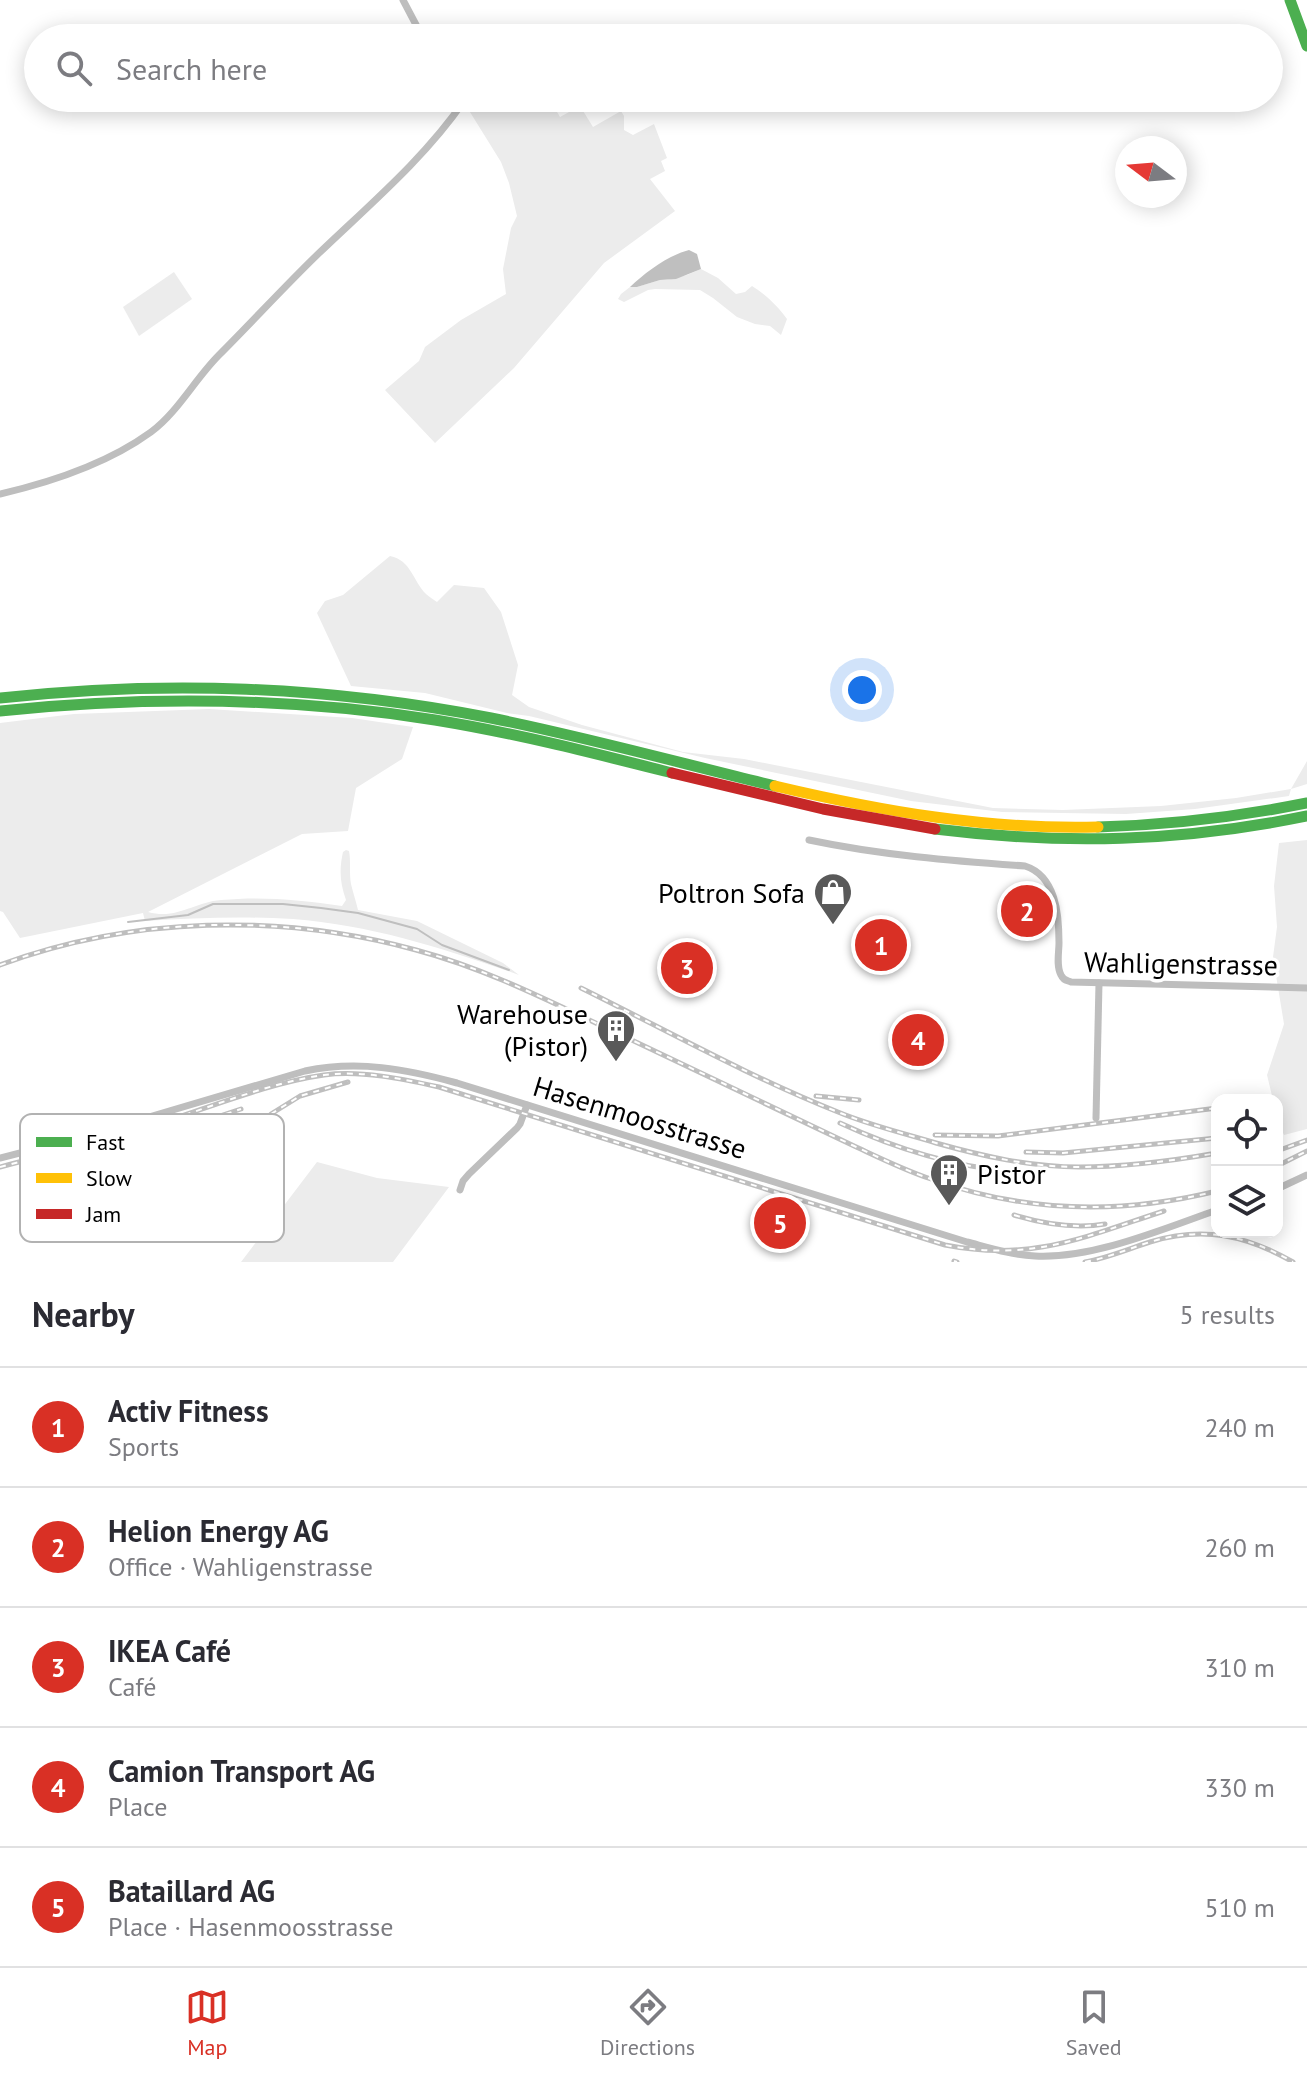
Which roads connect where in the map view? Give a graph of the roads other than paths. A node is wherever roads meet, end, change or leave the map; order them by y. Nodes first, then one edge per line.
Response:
1 (403, 0) edge
2 (1290, 0) edge
3 (416, 24) edge
4 (1307, 46) edge
5 (457, 112) edge
6 (0, 494) edge
7 (0, 698) edge
8 (0, 711) edge
9 (1307, 803) edge
10 (1307, 816) edge
11 (809, 840) dead end
12 (1099, 983) junction
13 (1307, 988) edge
14 (527, 1105) junction
15 (161, 1114) edge
16 (1096, 1118) dead end
17 (20, 1153) edge
18 (0, 1158) edge
19 (1307, 1175) edge
20 (1283, 1186) edge
21 (460, 1190) dead end
22 (1211, 1212) edge

1 - 3 street
2 - 4 main road
5 - 6 street
7 - 9 main road
8 - 10 main road
11 - 12 street, Wahligenstrasse
12 - 13 street, Wahligenstrasse
12 - 16 street
14 - 15 street, Hasenmoosstrasse
14 - 21 street
14 - 22 street, Hasenmoosstrasse
17 - 18 street, Hasenmoosstrasse
19 - 20 street

